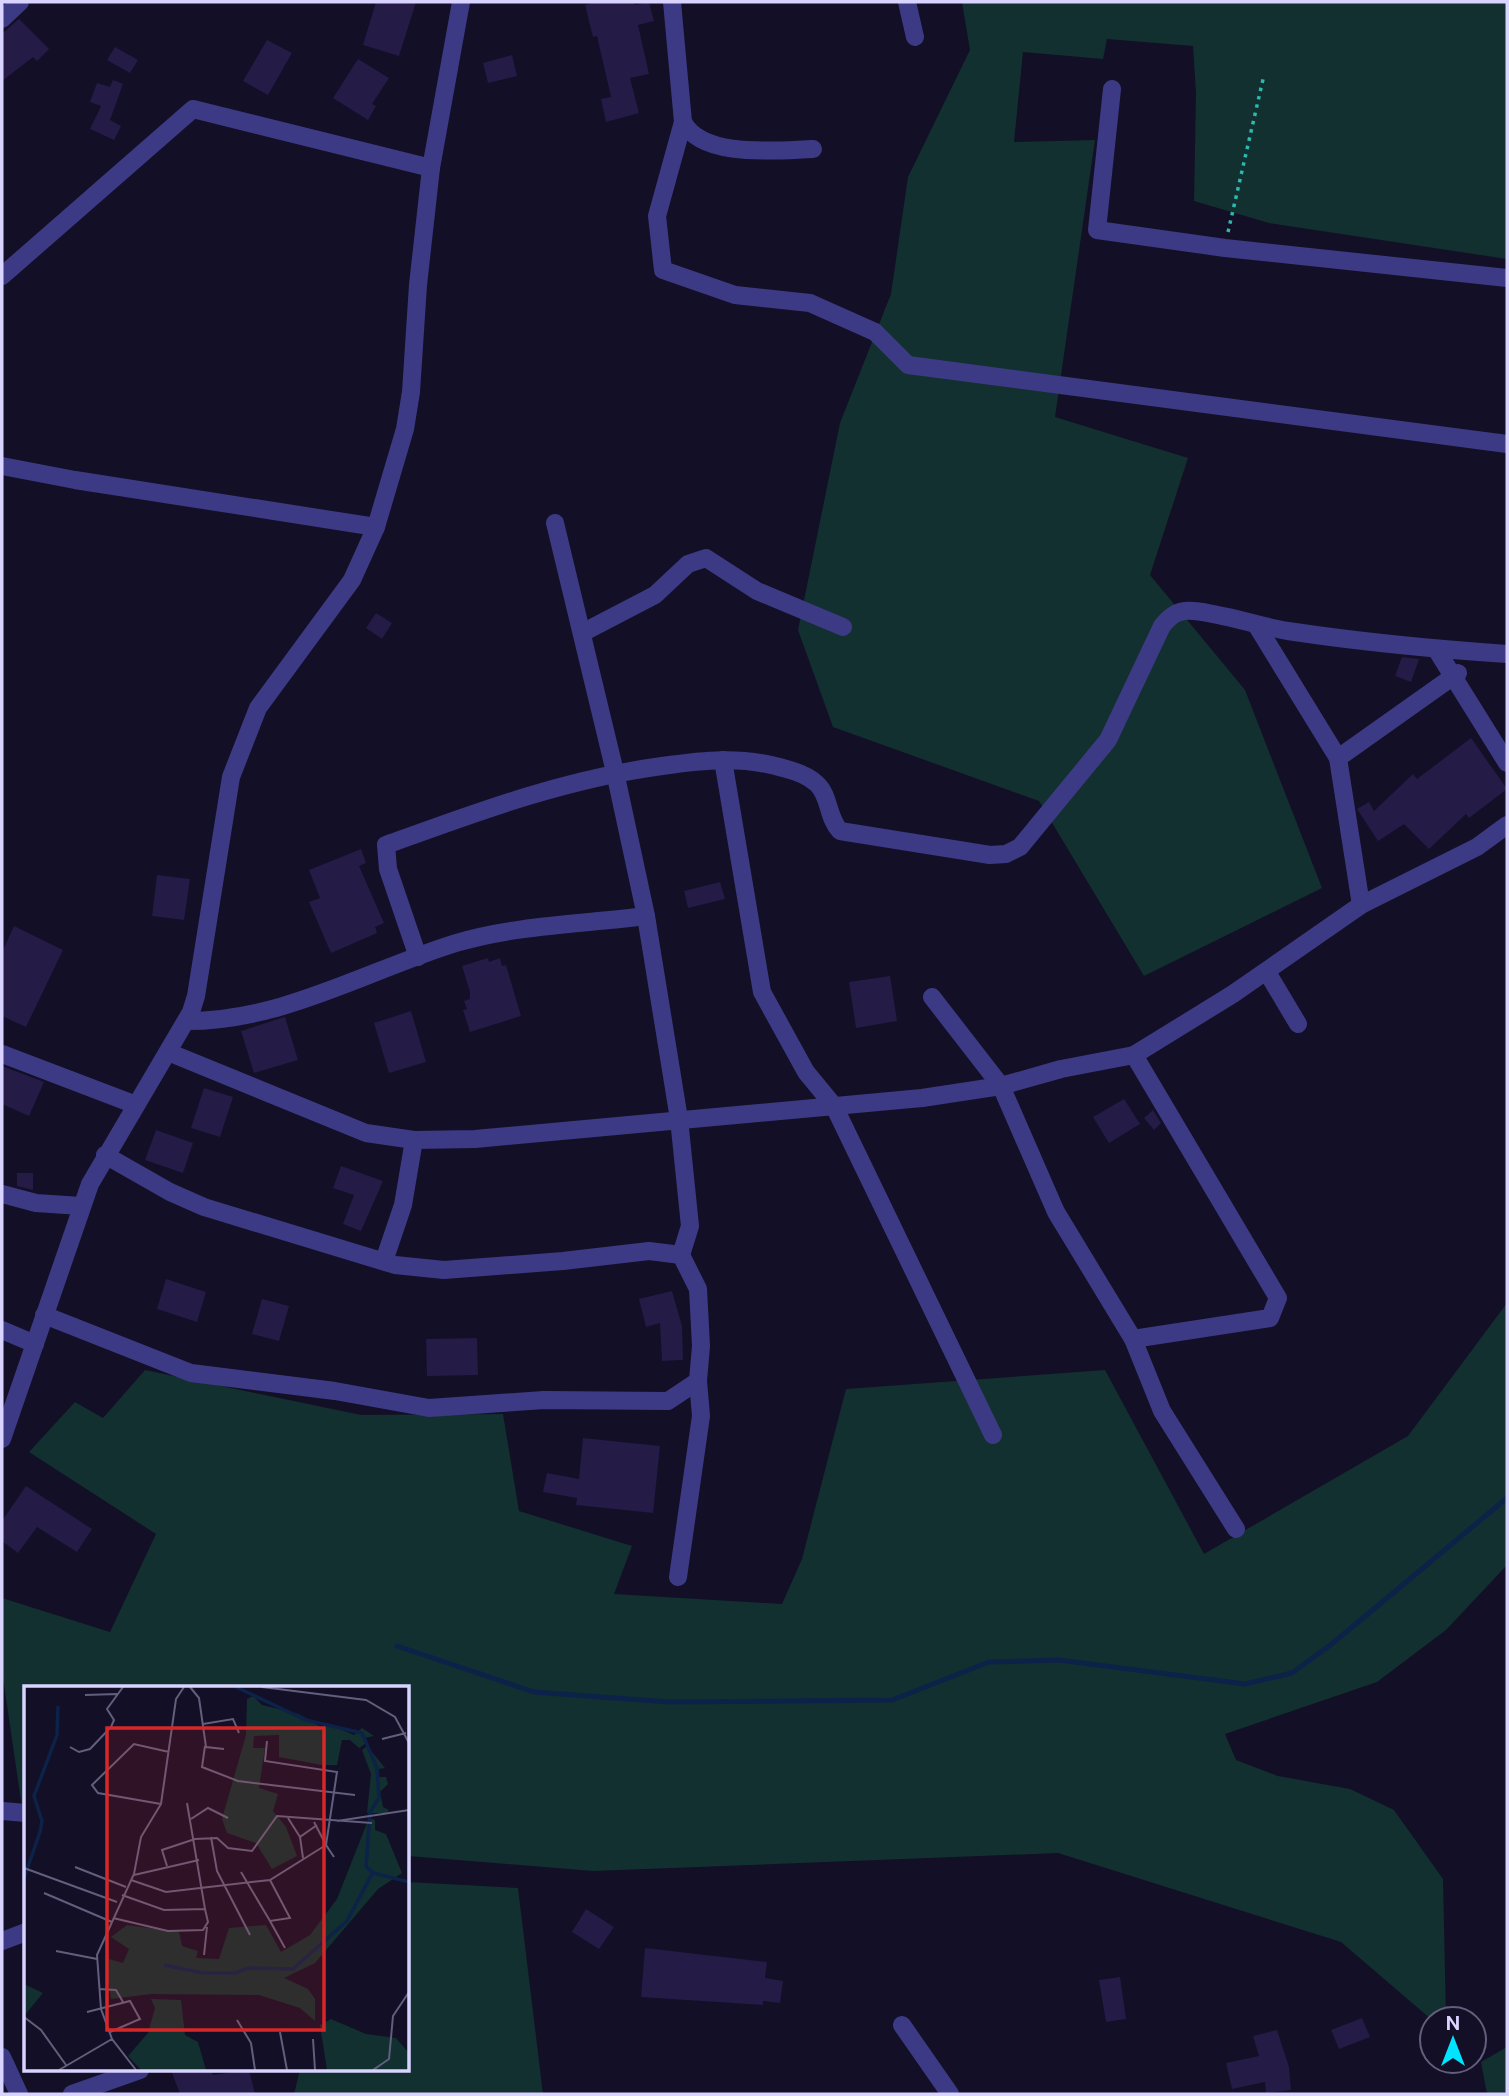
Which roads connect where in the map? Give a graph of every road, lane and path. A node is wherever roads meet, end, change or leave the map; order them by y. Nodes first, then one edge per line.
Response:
1 (20, 2) edge
2 (461, 2) edge
3 (672, 2) edge
4 (907, 2) edge
5 (2, 19) edge
6 (915, 37) dead end
7 (1264, 75) dead end
8 (1112, 89) dead end
9 (683, 122) junction
10 (813, 149) dead end
11 (431, 168) junction
12 (1225, 248) junction
13 (2, 276) edge
14 (1507, 278) edge
15 (1507, 444) edge
16 (2, 466) edge
17 (555, 523) dead end
18 (376, 527) junction
19 (1256, 626) junction
20 (843, 627) dead end
21 (582, 633) junction
22 (1436, 649) junction
23 (1507, 653) edge
24 (1456, 675) junction
25 (1338, 758) junction
26 (723, 760) junction
27 (1507, 762) edge
28 (615, 772) junction
29 (1507, 824) edge
30 (1361, 905) junction
31 (646, 916) junction
32 (418, 957) junction
33 (1267, 972) junction
34 (932, 997) dead end
35 (187, 1021) junction
36 (1298, 1024) dead end
37 (168, 1052) junction
38 (2, 1054) edge
39 (1134, 1055) junction
40 (1001, 1086) junction
41 (136, 1105) junction
42 (834, 1106) junction
43 (679, 1119) junction
44 (414, 1140) junction
45 (105, 1156) junction
46 (2, 1194) edge
47 (81, 1206) junction
48 (681, 1255) junction
49 (384, 1261) junction
50 (44, 1315) junction
51 (2, 1330) edge
52 (1133, 1339) junction
53 (35, 1343) junction
54 (698, 1381) junction
55 (993, 1435) dead end
56 (2, 1439) edge
57 (1236, 1529) dead end
58 (678, 1577) dead end
59 (2, 1811) edge
60 (24, 1813) edge
61 (24, 1933) edge
62 (2, 1941) edge
63 (902, 2025) dead end
64 (2, 2057) edge
65 (134, 2072) edge
66 (19, 2094) edge
67 (72, 2094) edge
68 (950, 2094) edge

1 - 5 street
2 - 11 street
3 - 9 street
4 - 6 street
7 - 12 path
8 - 12 street
9 - 10 street
9 - 15 street
11 - 13 street
11 - 18 street
12 - 14 street
16 - 18 street
17 - 21 street
18 - 35 street
19 - 22 street
19 - 25 street
19 - 26 street
20 - 21 street
21 - 28 street
22 - 23 street
22 - 24 street
24 - 25 street
24 - 27 street
25 - 30 street
26 - 28 street
26 - 42 street
28 - 31 street
28 - 32 street
29 - 30 street
30 - 33 street
31 - 32 street
31 - 43 street
32 - 35 street
33 - 36 street
33 - 39 street
34 - 40 street
35 - 37 street
37 - 41 street
37 - 44 street
38 - 41 street
39 - 40 street
39 - 52 street
40 - 42 street
40 - 52 street
41 - 45 street
42 - 43 street
42 - 55 street
43 - 44 street
43 - 48 street
44 - 49 street
45 - 47 street
45 - 49 street
46 - 47 street
47 - 50 street
48 - 49 street
48 - 54 street
50 - 53 street
50 - 54 street
51 - 53 street
52 - 57 street
53 - 56 street
54 - 58 street
59 - 60 street
61 - 62 street
63 - 68 street
64 - 66 street
65 - 67 street

